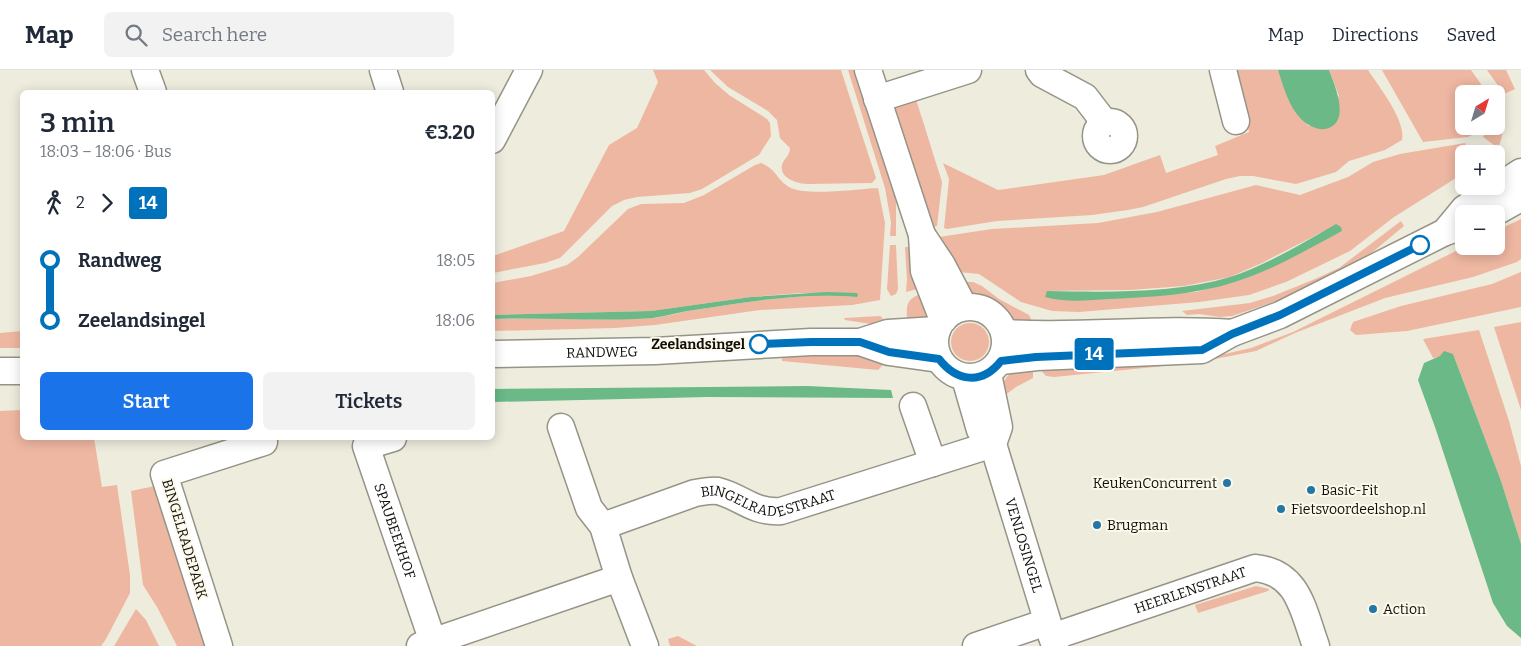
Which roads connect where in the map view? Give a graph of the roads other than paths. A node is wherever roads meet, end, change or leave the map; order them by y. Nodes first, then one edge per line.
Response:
1 (145, 70) edge
2 (383, 70) edge
3 (529, 70) edge
4 (868, 70) edge
5 (968, 70) edge
6 (1039, 70) edge
7 (1223, 70) edge
8 (152, 90) edge
9 (389, 90) edge
10 (878, 99) junction
11 (1236, 121) dead end
12 (1105, 124) dead end
13 (495, 134) edge
14 (1521, 172) edge
15 (1521, 198) edge
16 (1469, 205) edge
17 (1505, 207) edge
18 (1455, 229) edge
19 (948, 319) junction
20 (1005, 333) junction
21 (1232, 334) junction
22 (860, 342) junction
23 (0, 354) edge
24 (20, 354) edge
25 (495, 354) edge
26 (939, 359) junction
27 (0, 371) edge
28 (20, 371) edge
29 (984, 371) junction
30 (913, 406) dead end
31 (561, 427) dead end
32 (386, 440) edge
33 (264, 442) dead end
34 (992, 444) junction
35 (933, 463) junction
36 (603, 526) junction
37 (619, 578) junction
38 (1052, 635) edge
39 (426, 644) edge
40 (218, 646) edge
41 (646, 646) edge
42 (976, 646) edge
43 (1316, 646) edge

1 - 8 street
2 - 9 street
3 - 13 street
4 - 10 street
5 - 10 street
6 - 12 street
7 - 11 street
10 - 19 street
14 - 16 street
15 - 17 street
18 - 21 street
19 - 20 street
19 - 22 street, RANDWEG
19 - 26 street
20 - 21 street
20 - 29 street
21 - 29 street
22 - 25 street, RANDWEG
22 - 26 street, RANDWEG
23 - 24 street
26 - 29 street
27 - 28 street
29 - 34 street, VENLOSINGEL
30 - 35 street
31 - 36 street
32 - 39 street, SPAUBEEKHOF
33 - 40 street, BINGELRADEPARK
34 - 35 street, BINGELRADESTRAAT
34 - 38 street, VENLOSINGEL
35 - 36 street, BINGELRADESTRAAT
36 - 37 street
37 - 39 street
37 - 41 street
38 - 42 street, HEERLENSTRAAT
38 - 43 street, HEERLENSTRAAT

